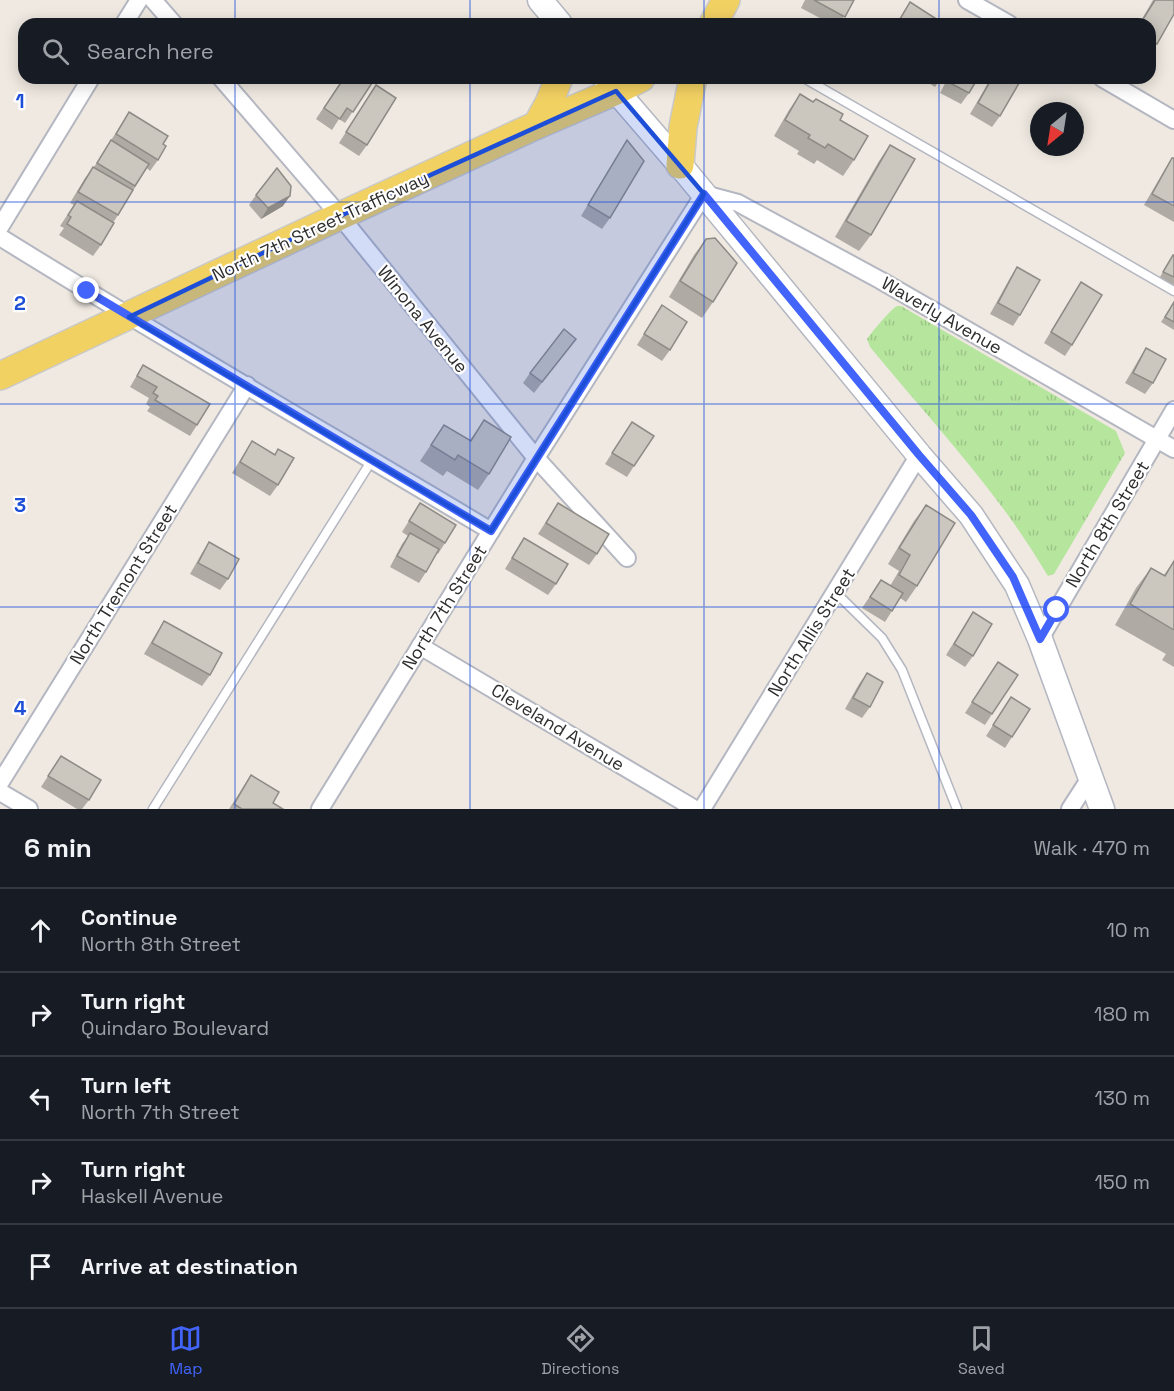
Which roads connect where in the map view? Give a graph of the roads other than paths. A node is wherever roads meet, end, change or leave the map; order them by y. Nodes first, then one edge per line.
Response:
1 (139, 0) edge
2 (153, 0) edge
3 (726, 0) edge
4 (967, 0) edge
5 (128, 18) edge
6 (169, 18) edge
7 (716, 18) edge
8 (998, 18) edge
9 (87, 84) edge
10 (226, 84) edge
11 (557, 84) edge
12 (692, 84) edge
13 (814, 84) edge
14 (1112, 84) edge
15 (611, 85) edge
16 (1174, 120) edge
17 (537, 125) junction
18 (680, 165) junction
19 (704, 194) junction
20 (340, 216) junction
21 (0, 227) edge
22 (0, 237) edge
23 (1174, 291) edge
24 (129, 317) junction
25 (0, 376) edge
26 (247, 385) junction
27 (1174, 410) edge
28 (1157, 439) junction
29 (1174, 449) edge
30 (919, 455) junction
31 (536, 458) junction
32 (372, 460) junction
33 (491, 531) junction
34 (627, 558) dead end
35 (835, 592) junction
36 (1040, 639) junction
37 (420, 646) junction
38 (1090, 778) junction
39 (0, 783) edge
40 (0, 792) edge
41 (29, 809) edge
42 (153, 809) edge
43 (320, 809) edge
44 (695, 809) edge
45 (702, 809) edge
46 (957, 809) edge
47 (1070, 809) edge
48 (1102, 809) edge

1 - 5 street
2 - 6 street
3 - 7 main road
4 - 8 street
9 - 21 street
10 - 20 street, Winona Avenue
11 - 17 main road
12 - 18 main road
13 - 23 lane
14 - 16 street
15 - 17 main road, North 7th Street Trafficway
15 - 18 main road
17 - 20 main road, North 7th Street Trafficway
18 - 19 main road
19 - 28 street, Waverly Avenue
19 - 30 main road
19 - 31 street, North 7th Street
20 - 24 main road, North 7th Street Trafficway
20 - 31 street, Winona Avenue
22 - 24 street
24 - 25 main road, North 7th Street Trafficway
24 - 26 street
26 - 32 street
26 - 39 street, North Tremont Street
27 - 28 street, North 8th Street
28 - 29 street, Waverly Avenue
28 - 36 street, North 8th Street
30 - 35 street, North Allis Street
30 - 36 main road
31 - 33 street, North 7th Street
31 - 34 street, Winona Avenue
32 - 33 street
32 - 42 lane
33 - 37 street, North 7th Street
35 - 45 street, North Allis Street
35 - 46 lane
36 - 38 main road
37 - 43 street, North 7th Street
37 - 44 street, Cleveland Avenue
38 - 47 street
38 - 48 main road
40 - 41 street

